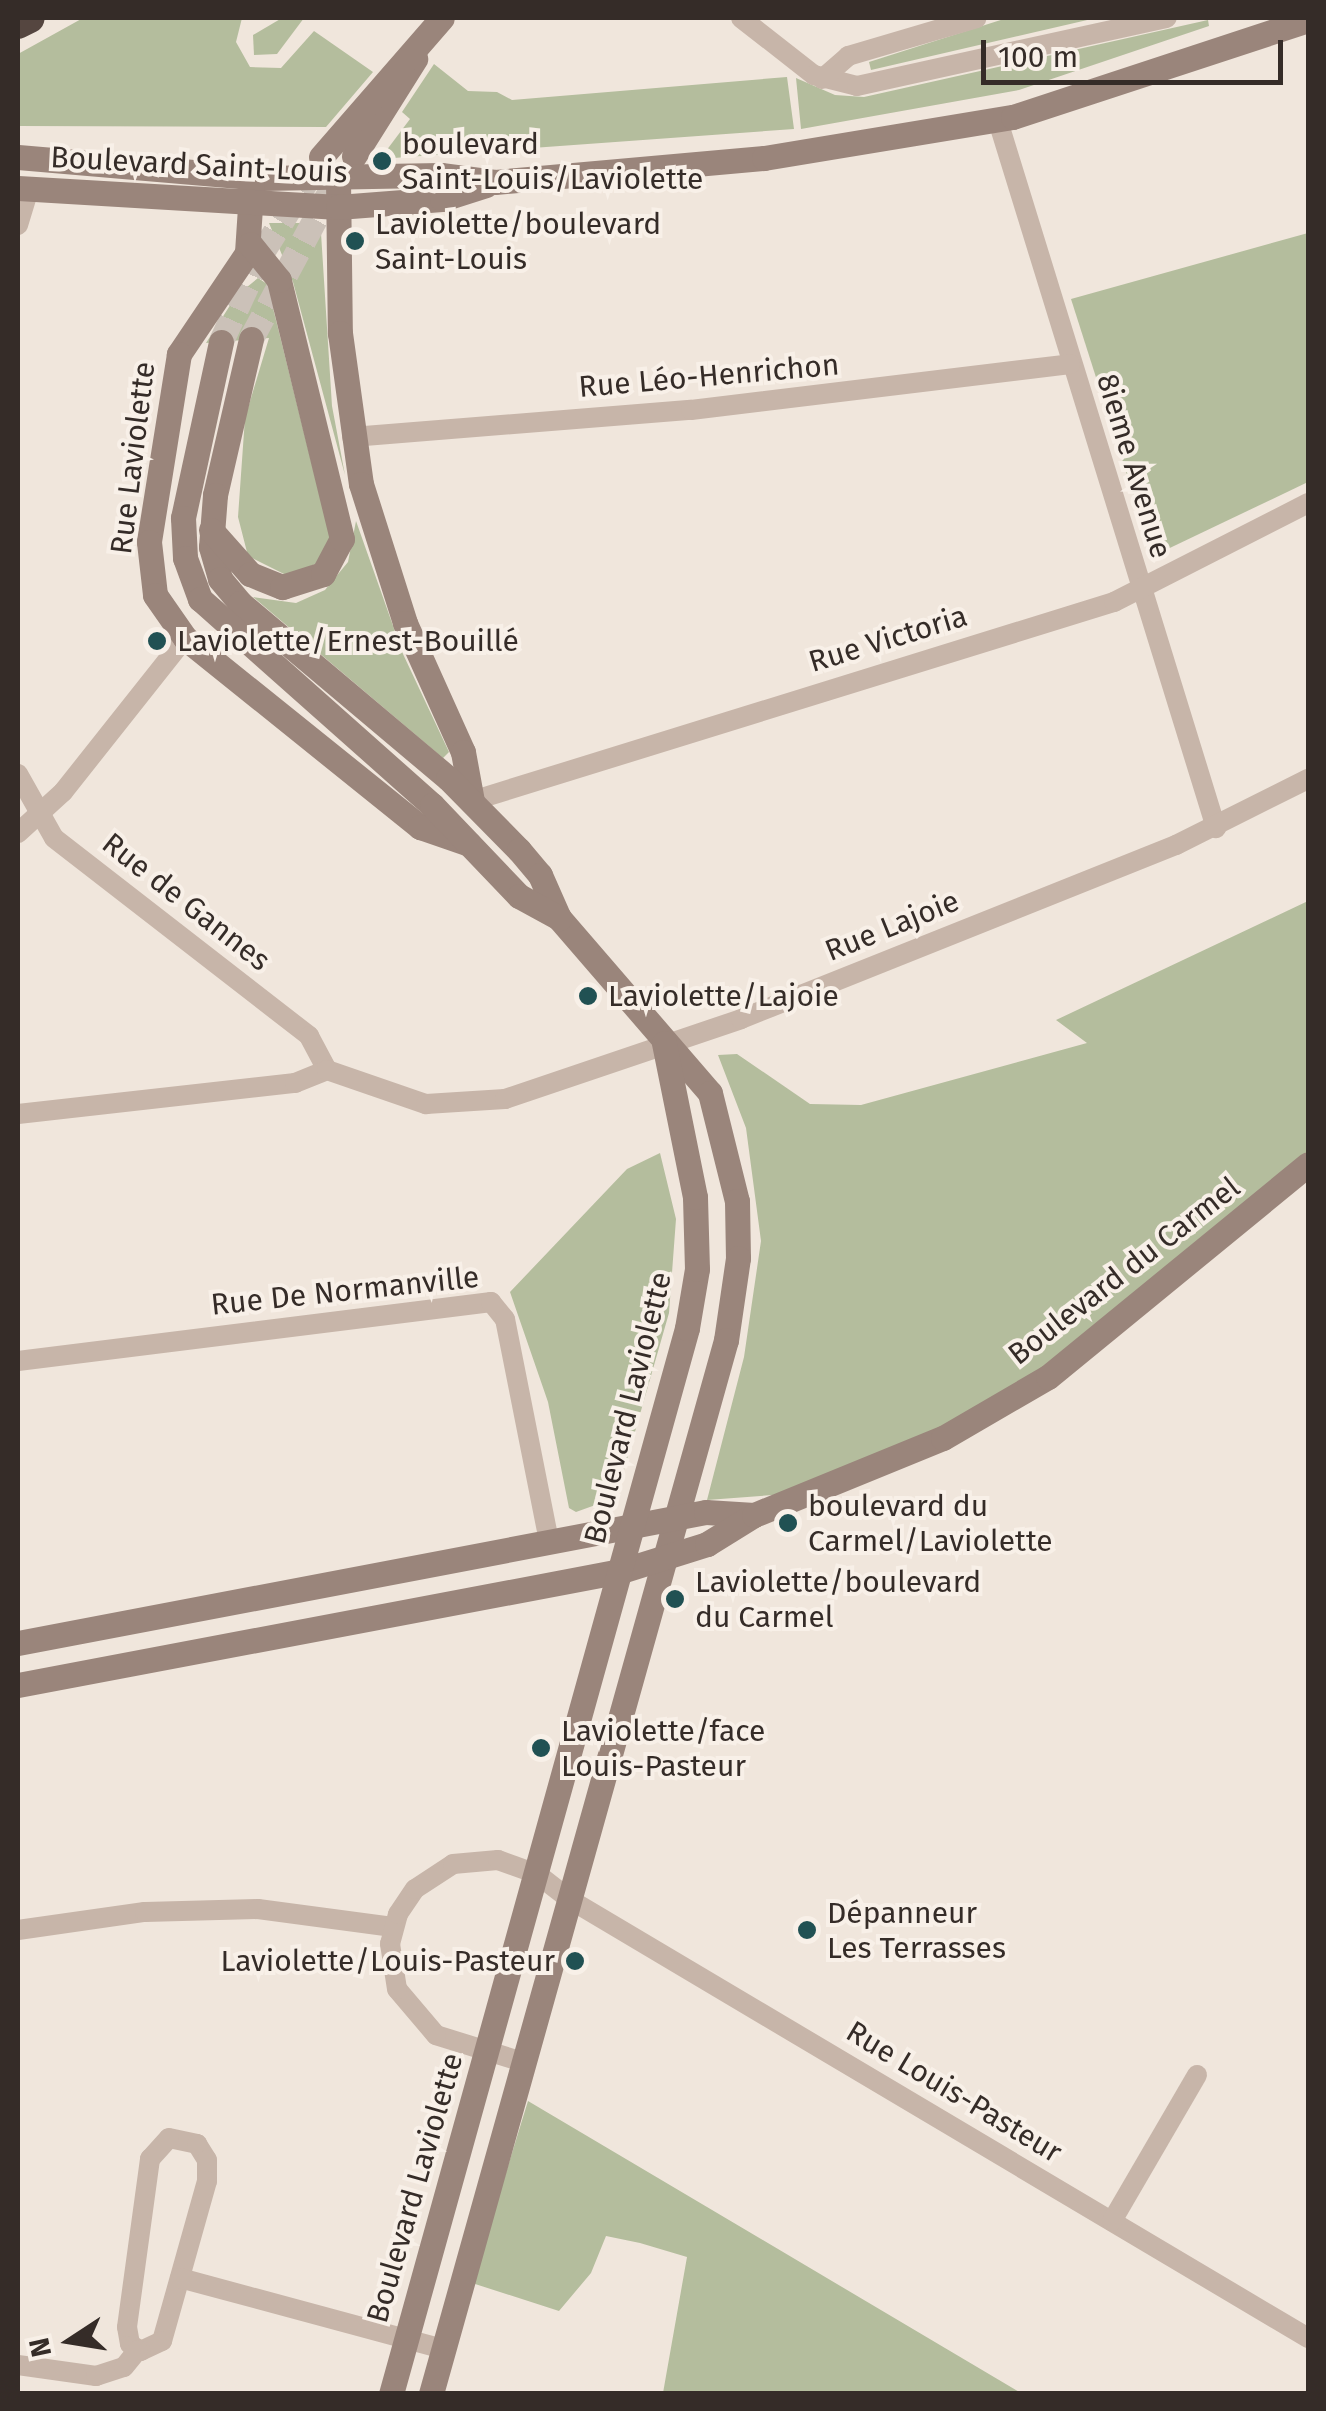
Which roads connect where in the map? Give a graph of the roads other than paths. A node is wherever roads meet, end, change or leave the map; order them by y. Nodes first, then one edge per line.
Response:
1 (30, 18) edge
2 (741, 18) edge
3 (976, 18) edge
4 (1166, 18) edge
5 (1308, 20) edge
6 (18, 24) edge
7 (434, 27) edge
8 (822, 80) junction
9 (998, 121) junction
10 (354, 156) dead end
11 (18, 157) edge
12 (322, 157) tunnel mouth
13 (252, 178) junction
14 (338, 179) junction
15 (495, 182) junction
16 (23, 188) edge
17 (250, 206) junction
18 (338, 207) junction
19 (18, 225) edge
20 (250, 244) junction
21 (251, 339) tunnel mouth
22 (221, 342) tunnel mouth
23 (1070, 364) junction
24 (352, 437) junction
25 (1308, 503) edge
26 (211, 530) junction
27 (1141, 591) junction
28 (185, 638) junction
29 (18, 774) edge
30 (1308, 780) edge
31 (472, 800) junction
32 (40, 812) junction
33 (1216, 828) junction
34 (18, 833) edge
35 (469, 844) junction
36 (559, 918) junction
37 (664, 1043) junction
38 (327, 1070) junction
39 (18, 1114) edge
40 (1308, 1164) edge
41 (18, 1361) edge
42 (754, 1514) junction
43 (676, 1518) junction
44 (634, 1525) junction
45 (549, 1542) junction
46 (666, 1558) junction
47 (621, 1571) junction
48 (250, 1599) junction
49 (258, 1640) junction
50 (18, 1643) edge
51 (18, 1685) edge
52 (537, 1874) junction
53 (569, 1899) junction
54 (393, 1927) junction
55 (18, 1930) edge
56 (487, 2052) junction
57 (524, 2062) junction
58 (1197, 2075) dead end
59 (1112, 2221) junction
60 (180, 2278) junction
61 (406, 2338) junction
62 (1308, 2338) edge
63 (444, 2348) junction
64 (138, 2350) junction
65 (18, 2365) edge
66 (391, 2394) edge
67 (431, 2394) edge

1 - 6 highway
2 - 8 street
3 - 8 street
4 - 8 street
5 - 9 street, Boulevard Saint-Louis
7 - 10 street
7 - 12 street
9 - 15 street, Boulevard Saint-Louis
9 - 23 street, 8ieme Avenue
11 - 13 street, Boulevard Saint-Louis
13 - 14 street, Boulevard Saint-Louis
13 - 17 street
14 - 15 street, Boulevard Saint-Louis
14 - 18 street
15 - 18 street, Boulevard Saint-Louis
16 - 17 street, Boulevard Saint-Louis
16 - 19 street
17 - 18 street, Boulevard Saint-Louis
17 - 20 street
18 - 24 street
20 - 26 street
20 - 28 street, Rue Laviolette
21 - 26 street, Rue Laviolette
22 - 35 street, Rue Laviolette
23 - 24 street, Rue Léo-Henrichon
23 - 27 street, 8ieme Avenue
24 - 31 street
25 - 27 street, Rue Victoria
26 - 31 street, Rue Laviolette
27 - 31 street, Rue Victoria
27 - 33 street, 8ieme Avenue
28 - 32 street
28 - 35 street, Rue Laviolette
29 - 32 street, Rue de Gannes
30 - 33 street, Rue Lajoie
31 - 36 street, Rue Laviolette
32 - 34 street
32 - 38 street, Rue de Gannes
33 - 37 street, Rue Lajoie
35 - 36 street, Rue Laviolette
36 - 37 street, Rue Laviolette
37 - 38 street, Rue Lajoie
37 - 43 street
37 - 44 street, Boulevard Laviolette
38 - 39 street
40 - 42 street, Boulevard du Carmel
41 - 45 street, Rue De Normanville
42 - 43 street, Boulevard du Carmel
42 - 46 street, Boulevard du Carmel
43 - 44 street, Boulevard du Carmel
43 - 46 street
44 - 45 street, Boulevard du Carmel
44 - 47 street, Boulevard Laviolette
45 - 48 street, Boulevard du Carmel
46 - 47 street, Boulevard du Carmel
46 - 53 street
47 - 49 street, Boulevard du Carmel
47 - 52 street, Boulevard Laviolette
48 - 49 street
48 - 50 street, Boulevard du Carmel
49 - 51 street, Boulevard du Carmel
52 - 53 street, Rue Louis-Pasteur
52 - 54 street
52 - 56 street, Boulevard Laviolette
53 - 57 street
53 - 59 street, Rue Louis-Pasteur
54 - 55 street
54 - 56 street
56 - 57 street
56 - 61 street, Boulevard Laviolette
57 - 63 street
58 - 59 street
59 - 62 street, Rue Louis-Pasteur
60 - 61 street
60 - 64 street
60 - 64 street
61 - 63 street
61 - 66 street, Boulevard Laviolette
63 - 67 street
64 - 65 street

